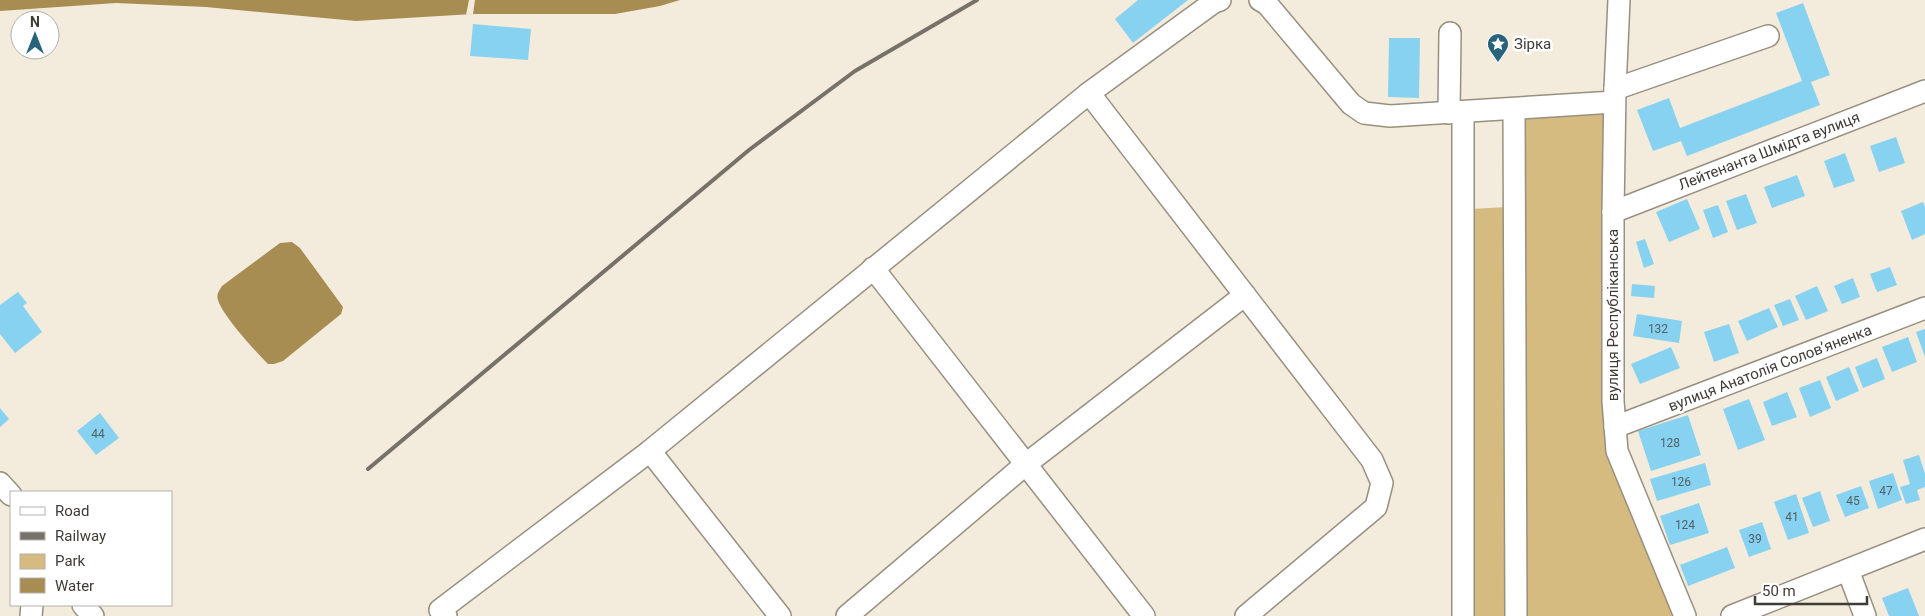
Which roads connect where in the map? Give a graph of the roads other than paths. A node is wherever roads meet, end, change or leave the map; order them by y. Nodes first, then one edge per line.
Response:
1 (1220, 0) edge
2 (1260, 0) edge
3 (1616, 3) edge
4 (1450, 33) dead end
5 (1768, 36) dead end
6 (1925, 91) edge
7 (1089, 93) junction
8 (1614, 96) junction
9 (1514, 109) junction
10 (1456, 112) junction
11 (1613, 212) junction
12 (873, 268) junction
13 (1245, 295) junction
14 (1925, 308) edge
15 (1615, 427) junction
16 (650, 451) junction
17 (1026, 464) junction
18 (0, 483) edge
19 (10, 495) edge
20 (1925, 539) edge
21 (1848, 570) junction
22 (84, 606) edge
23 (93, 616) edge
24 (446, 616) edge
25 (780, 616) edge
26 (847, 616) edge
27 (1144, 616) edge
28 (1246, 616) edge
29 (1464, 616) edge
30 (1516, 616) edge
31 (1685, 616) edge
32 (1732, 616) edge
33 (1865, 616) edge

1 - 7 street
2 - 10 street
3 - 8 street, вулиця Республіканська
4 - 10 street
5 - 8 street
6 - 11 street, Лейтенанта Шмідта вулиця
7 - 12 street
7 - 13 street
8 - 9 street
8 - 11 street, вулиця Республіканська
9 - 10 street
9 - 30 street
10 - 29 street
11 - 15 street, вулиця Республіканська
12 - 16 street
12 - 17 street
13 - 17 street
13 - 28 street
14 - 15 street, вулиця Анатолія Солов’яненка
15 - 31 street, вулиця Республіканська
16 - 24 street
16 - 25 street
17 - 26 street
17 - 27 street
18 - 19 street
20 - 21 street
21 - 32 street
21 - 33 street
22 - 23 street

